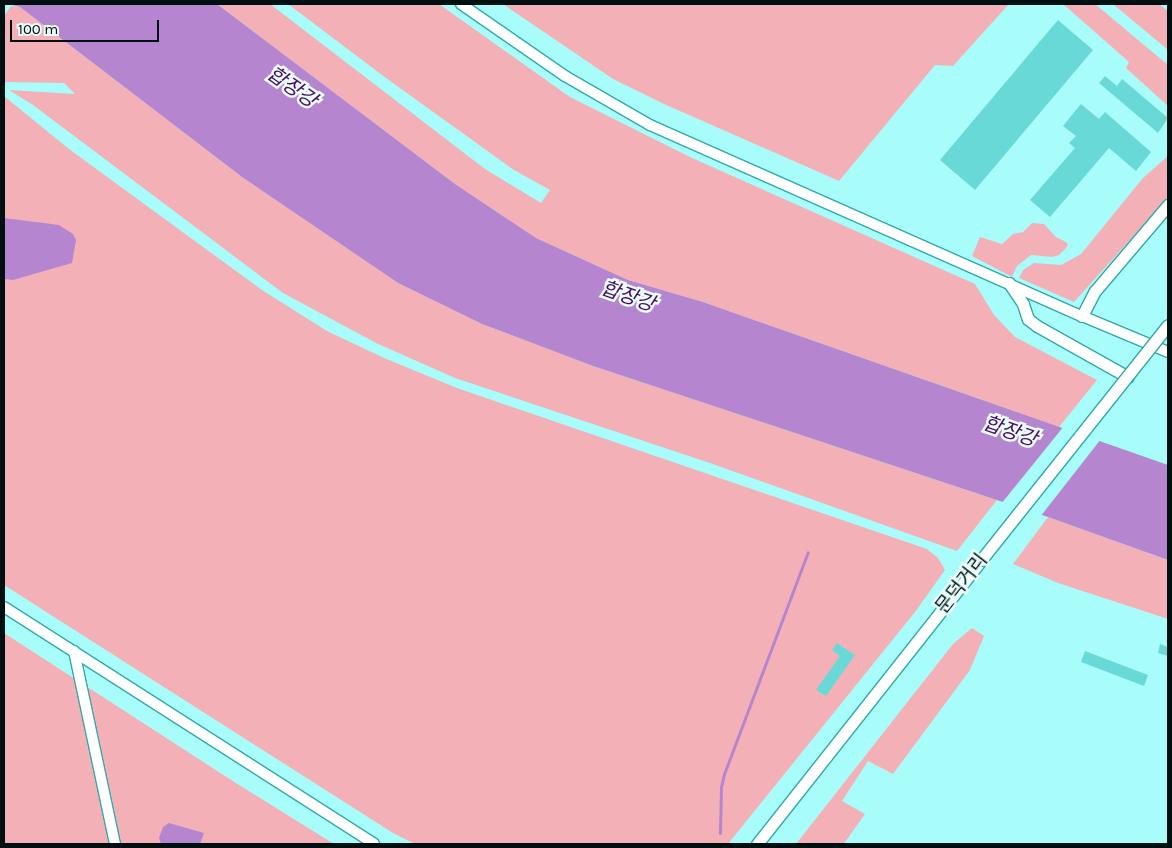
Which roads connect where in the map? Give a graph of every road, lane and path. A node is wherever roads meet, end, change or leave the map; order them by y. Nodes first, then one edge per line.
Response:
1 (461, 4) edge
2 (1168, 205) edge
3 (1009, 283) junction
4 (1082, 316) junction
5 (1168, 324) edge
6 (1168, 352) edge
7 (1128, 377) junction
8 (4, 607) edge
9 (74, 651) junction
10 (115, 844) edge
11 (374, 844) edge
12 (756, 844) edge

1 - 3 street
2 - 4 main road
3 - 4 street
3 - 7 main road
4 - 6 street
5 - 7 main road, 문덕거리, bridge
7 - 12 main road, 문덕거리, bridge
8 - 9 street
9 - 10 street
9 - 11 street

